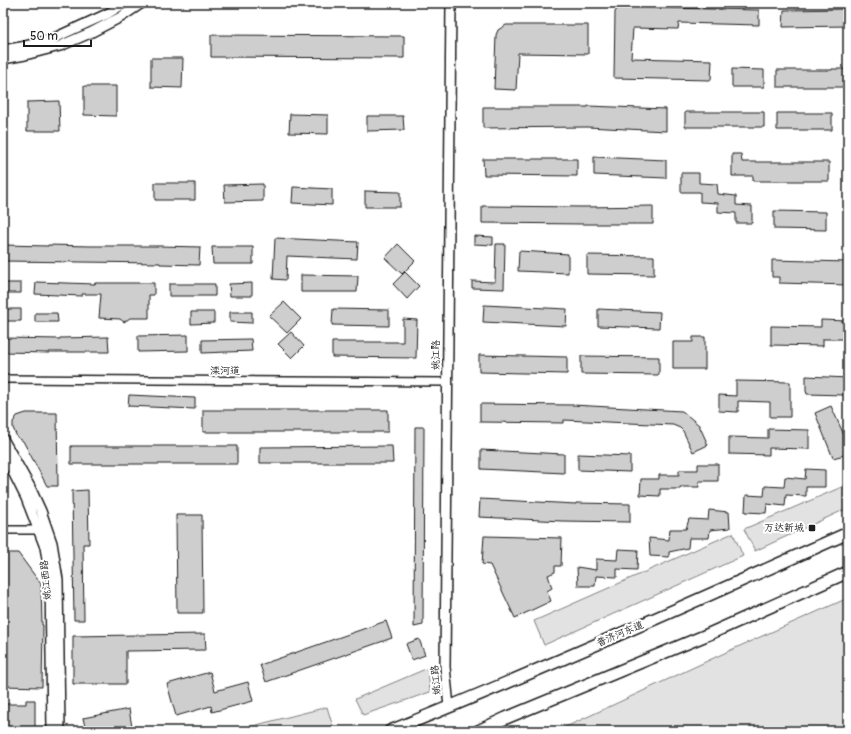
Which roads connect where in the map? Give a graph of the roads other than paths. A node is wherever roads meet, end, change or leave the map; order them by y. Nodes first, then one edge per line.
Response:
1 (125, 3) edge
2 (142, 3) edge
3 (451, 3) edge
4 (3, 50) edge
5 (3, 59) edge
6 (3, 379) edge
7 (447, 382) junction
8 (3, 439) edge
9 (3, 454) edge
10 (3, 530) edge
11 (38, 530) junction
12 (848, 533) edge
13 (848, 572) edge
14 (449, 707) junction
15 (52, 731) edge
16 (60, 731) edge
17 (390, 731) edge
18 (478, 731) edge

1 - 4 street
2 - 5 street
3 - 7 street, 姚江路
6 - 7 street, 滦河道
7 - 14 street, 姚江路
8 - 16 street, 姚江西路
9 - 11 street, 姚江西路
10 - 11 street
11 - 15 street, 姚江西路
12 - 14 main road, 普济河东道
13 - 18 main road
14 - 17 main road, 普济河东道

